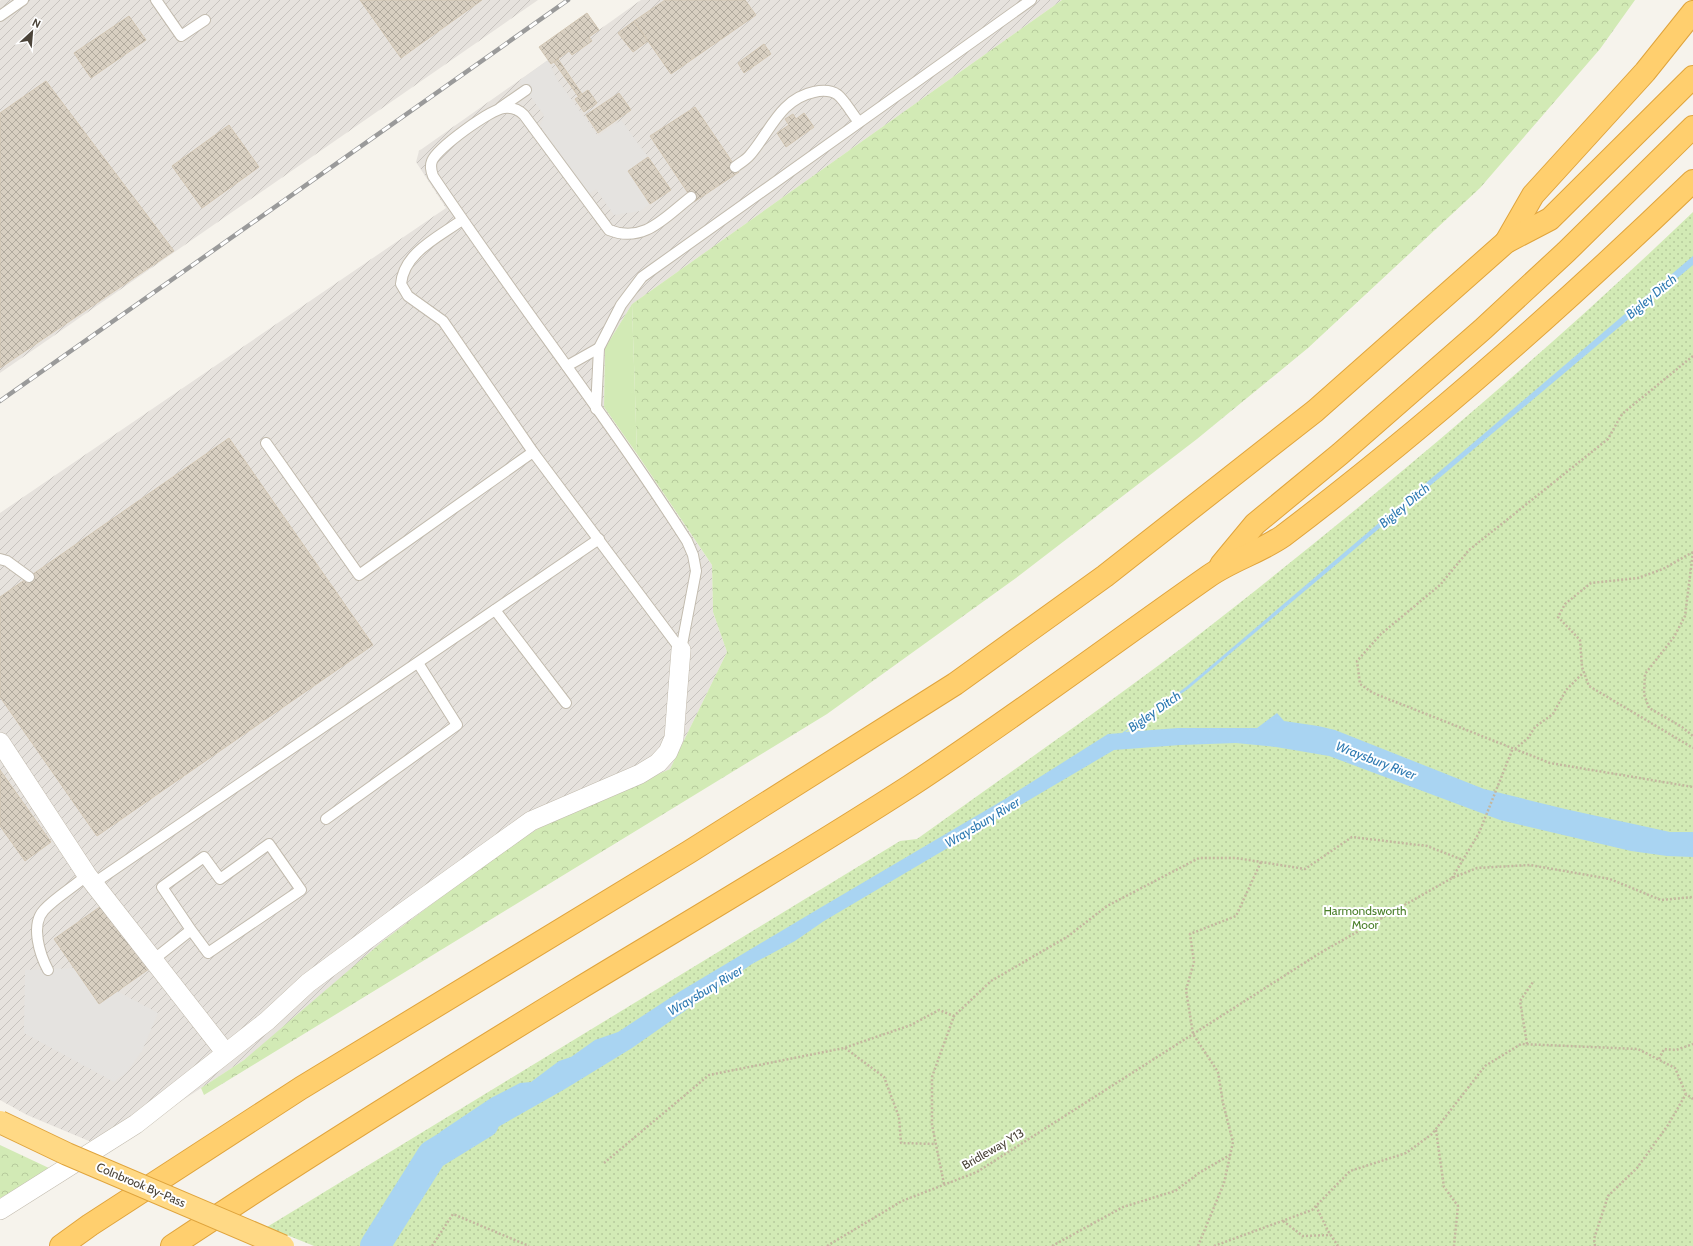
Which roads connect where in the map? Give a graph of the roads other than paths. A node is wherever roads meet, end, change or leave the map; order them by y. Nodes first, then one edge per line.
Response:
1 (23, 0) edge
2 (156, 0) edge
3 (1031, 0) edge
4 (1693, 12) edge
5 (0, 16) edge
6 (205, 20) dead end
7 (1693, 77) edge
8 (526, 90) dead end
9 (498, 109) junction
10 (859, 122) junction
11 (1693, 127) edge
12 (735, 167) dead end
13 (1693, 181) edge
14 (691, 197) dead end
15 (462, 220) junction
16 (1506, 242) junction
17 (599, 348) junction
18 (567, 366) junction
19 (596, 409) junction
20 (266, 443) dead end
21 (533, 452) junction
22 (599, 539) junction
23 (0, 559) edge
24 (1215, 571) junction
25 (29, 577) dead end
26 (496, 610) junction
27 (681, 650) junction
28 (418, 663) junction
29 (566, 703) dead end
30 (0, 742) edge
31 (326, 819) dead end
32 (91, 879) junction
33 (191, 930) junction
34 (153, 960) junction
35 (48, 970) dead end
36 (225, 1052) junction
37 (0, 1122) edge
38 (0, 1210) edge
39 (61, 1246) edge
40 (172, 1246) edge
41 (283, 1246) edge

1 - 5 lane
2 - 6 lane
3 - 10 lane
4 - 16 highway
7 - 16 highway
8 - 9 lane
9 - 14 lane
9 - 15 lane
10 - 12 lane
10 - 17 lane
11 - 24 highway
13 - 24 highway
15 - 18 lane
15 - 21 lane
16 - 39 highway
17 - 18 lane
17 - 19 lane
18 - 19 lane
19 - 27 lane
20 - 21 lane
21 - 22 lane
22 - 26 lane
22 - 27 lane
23 - 25 lane
24 - 40 highway
26 - 28 lane
26 - 29 lane
27 - 36 street
28 - 31 lane
28 - 32 lane
30 - 32 street
32 - 34 street
32 - 35 lane
33 - 33 lane
33 - 34 lane
34 - 36 street
36 - 38 street
37 - 41 highway, Colnbrook By-Pass, bridge

